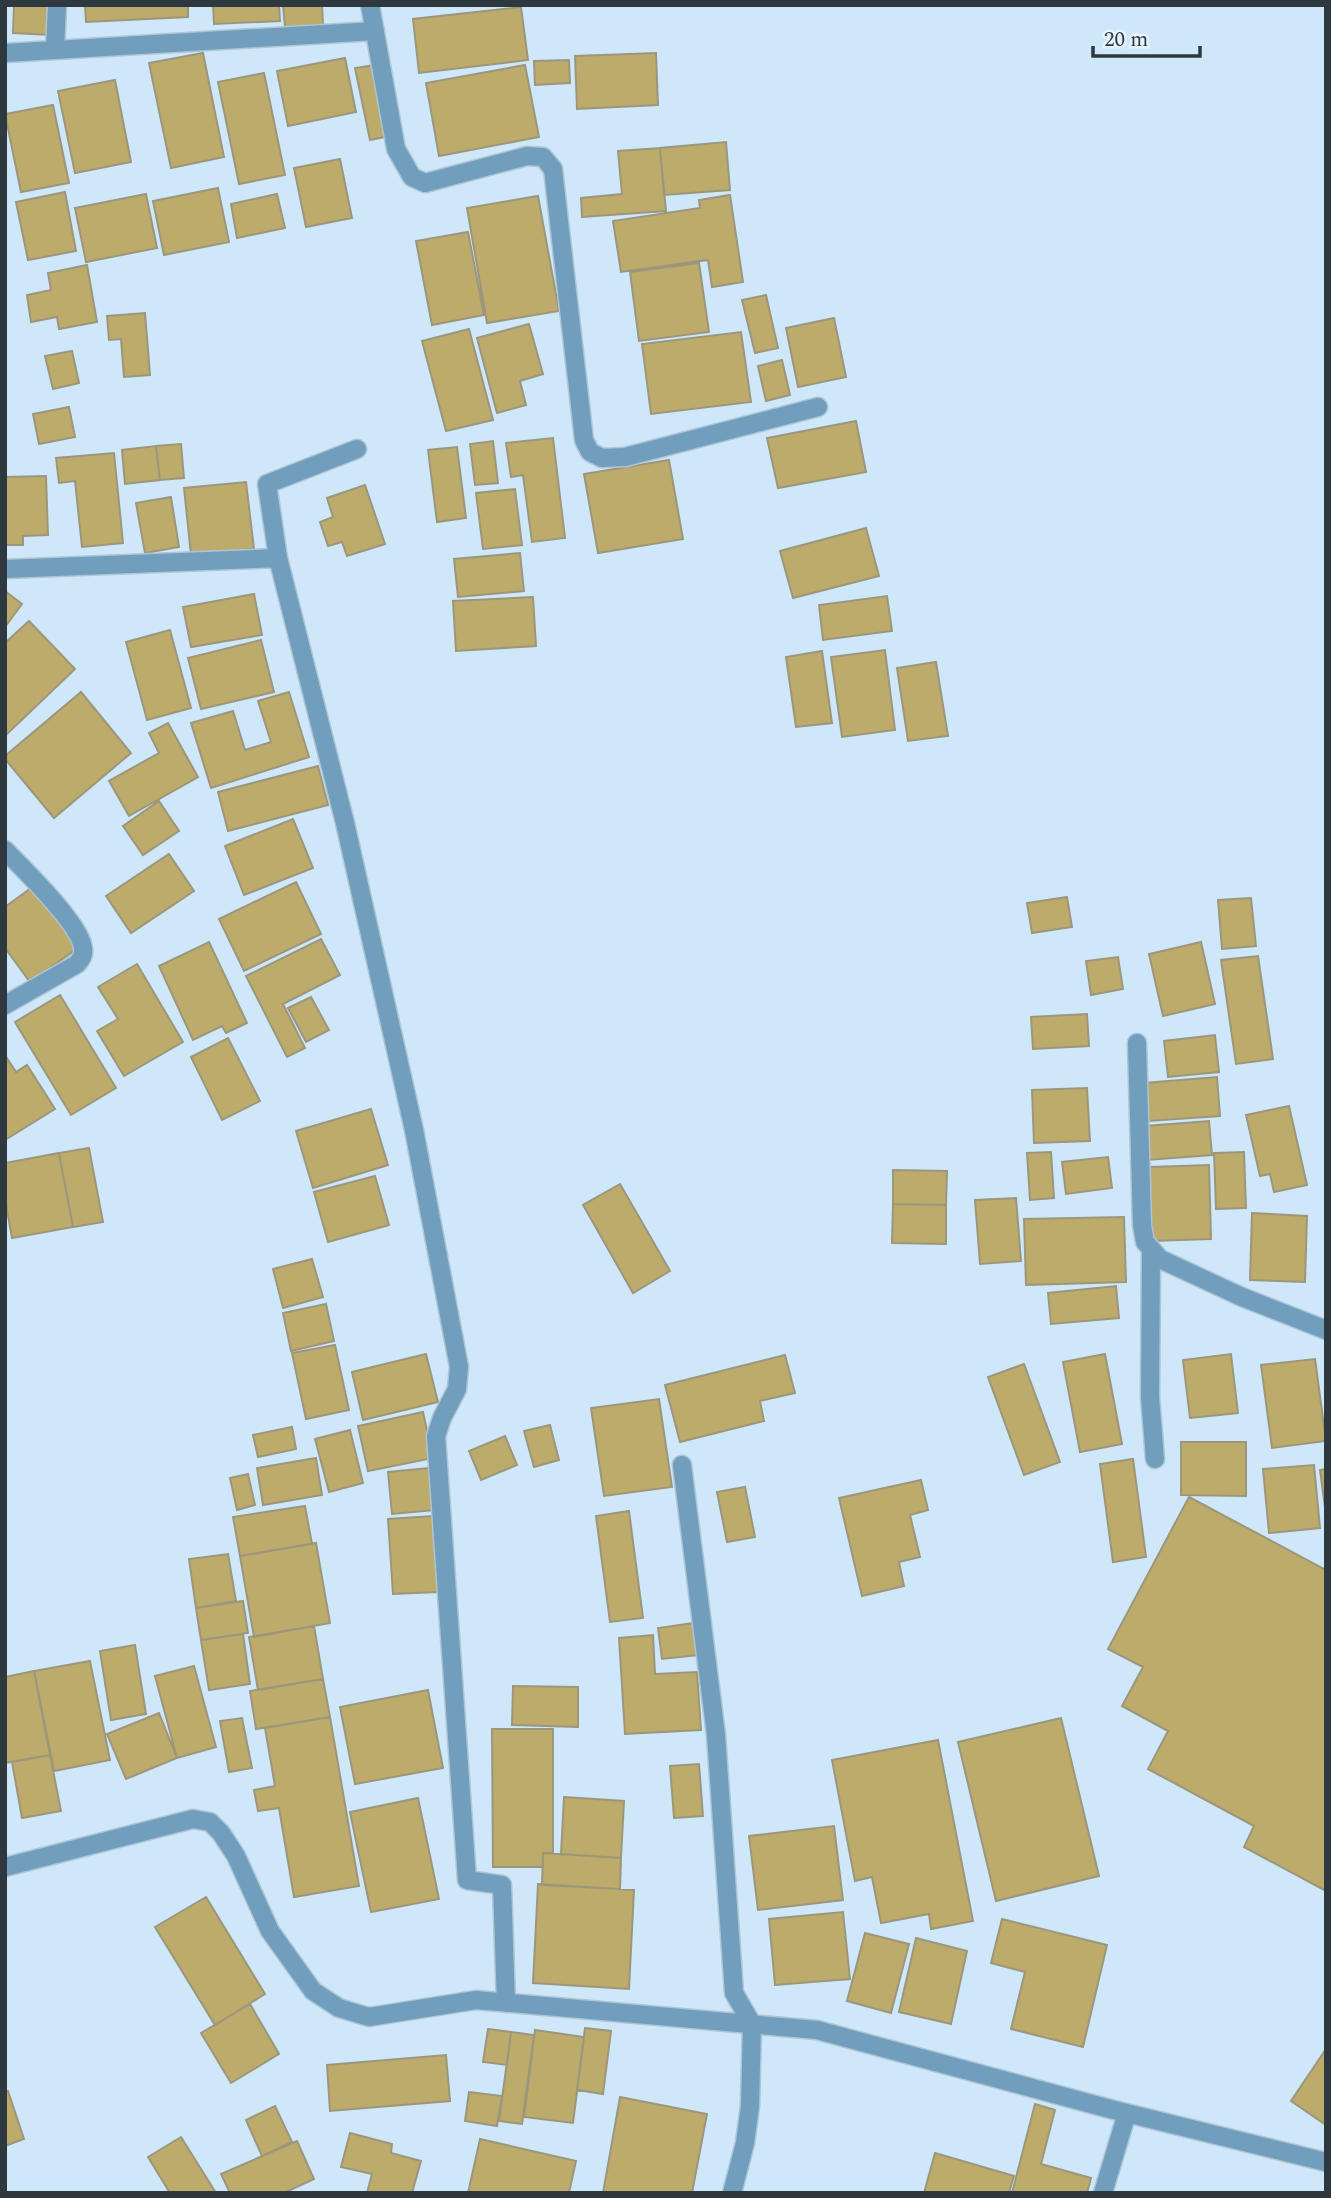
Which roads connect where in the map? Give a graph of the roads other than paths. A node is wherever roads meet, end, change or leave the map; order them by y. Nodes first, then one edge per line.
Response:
1 (57, 5) edge
2 (370, 5) edge
3 (375, 31) junction
4 (55, 50) junction
5 (5, 53) edge
6 (818, 407) dead end
7 (357, 449) dead end
8 (278, 558) junction
9 (5, 569) edge
10 (5, 850) edge
11 (5, 1005) edge
12 (1137, 1043) dead end
13 (1151, 1251) junction
14 (1326, 1330) edge
15 (1154, 1459) dead end
16 (682, 1465) dead end
17 (5, 1867) edge
18 (506, 2003) junction
19 (752, 2024) junction
20 (1126, 2113) junction
21 (1326, 2162) edge
22 (732, 2193) edge
23 (1103, 2193) edge

1 - 4 street
2 - 3 street
3 - 4 street
3 - 6 street
4 - 5 street
7 - 8 street
8 - 9 street
8 - 18 street
10 - 11 street
12 - 13 street
13 - 14 street
13 - 15 street
16 - 19 street
17 - 18 street
18 - 19 street
19 - 20 street
19 - 22 street
20 - 21 street
20 - 23 street

